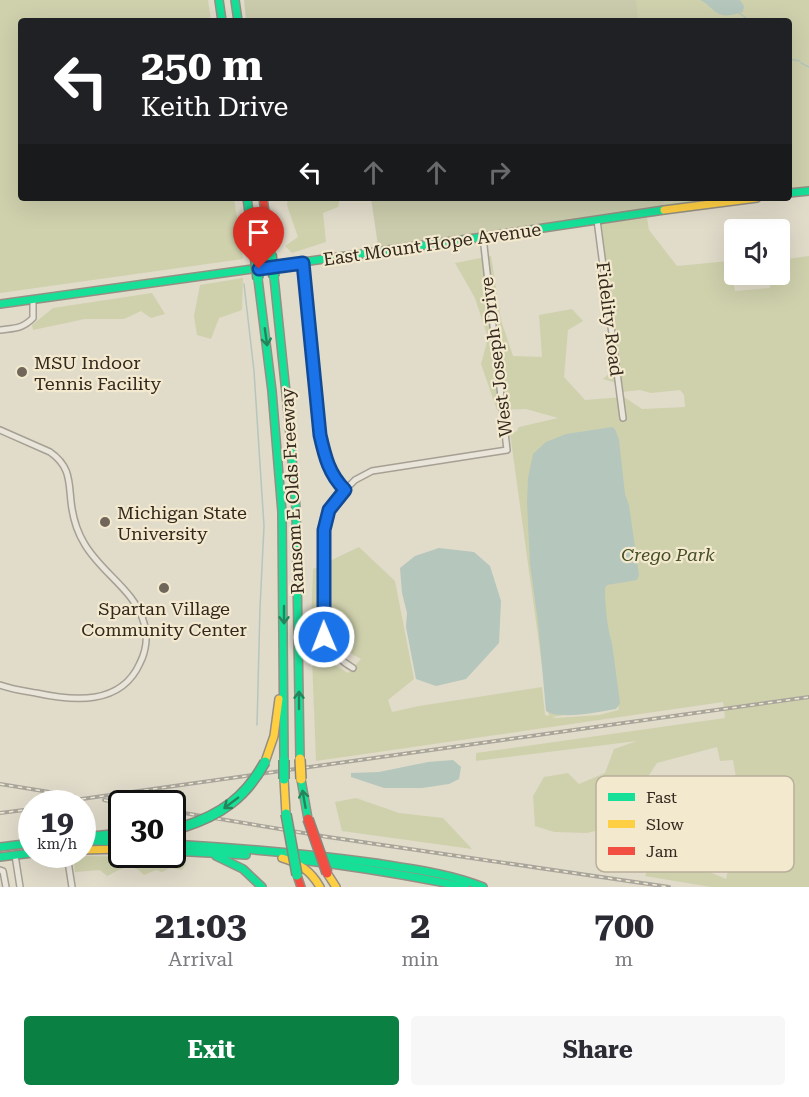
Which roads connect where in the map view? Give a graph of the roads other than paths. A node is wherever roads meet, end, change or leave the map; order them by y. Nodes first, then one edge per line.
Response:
1 (219, 0) edge
2 (235, 0) edge
3 (222, 18) edge
4 (238, 18) edge
5 (809, 191) edge
6 (792, 193) edge
7 (247, 201) edge
8 (263, 201) edge
9 (736, 201) edge
10 (597, 220) junction
11 (483, 237) junction
12 (303, 263) junction
13 (33, 300) junction
14 (0, 304) edge
15 (0, 330) edge
16 (622, 418) dead end
17 (0, 430) edge
18 (345, 490) junction
19 (284, 652) junction
20 (353, 668) dead end
21 (0, 685) edge
22 (186, 826) edge
23 (186, 846) edge
24 (0, 848) edge
25 (18, 849) edge
26 (224, 850) junction
27 (13, 851) junction
28 (18, 852) edge
29 (186, 852) edge
30 (208, 853) junction
31 (0, 857) edge
32 (282, 858) junction
33 (69, 868) edge
34 (0, 870) edge
35 (6, 887) edge
36 (20, 887) edge
37 (72, 887) edge
38 (261, 887) edge
39 (301, 887) edge
40 (320, 887) edge
41 (335, 887) edge
42 (465, 887) edge
43 (483, 887) edge

1 - 3 main road
2 - 4 main road
5 - 6 main road
7 -> 19 main road, Ransom E Olds Freeway, bridge
41 -> 8 main road, Ransom E Olds Freeway, bridge
9 - 10 main road, East Mount Hope Avenue
10 - 11 main road, East Mount Hope Avenue
10 - 16 street, Fidelity Road
11 - 12 main road, East Mount Hope Avenue
11 - 18 street, West Joseph Drive
12 - 13 main road, East Mount Hope Avenue
12 - 18 street
13 - 14 main road, East Mount Hope Avenue
13 - 15 street
17 - 21 street
18 - 20 street
19 -> 22 main road, bridge
19 - 39 main road, Ransom E Olds Freeway, bridge
23 - 26 main road
24 - 27 main road
25 - 27 main road
26 - 30 main road
26 - 32 main road
26 - 43 main road
27 - 28 main road
27 - 31 main road
27 - 36 street
29 - 30 main road
30 - 38 main road
32 - 40 main road
32 - 42 main road
33 - 37 street
34 - 35 street

